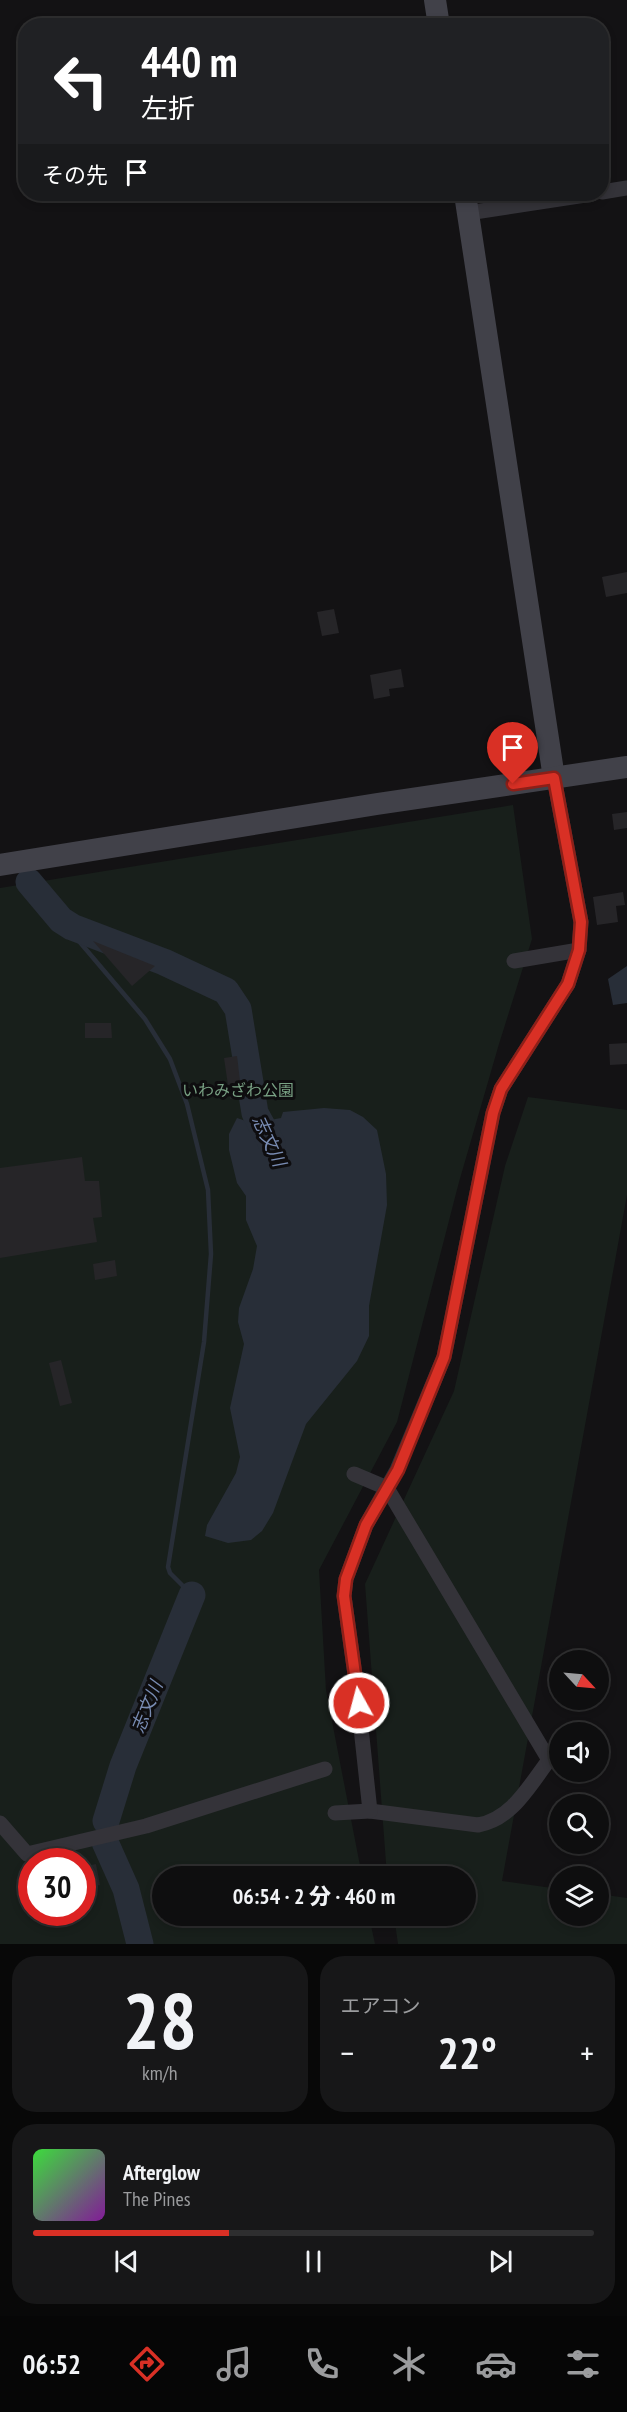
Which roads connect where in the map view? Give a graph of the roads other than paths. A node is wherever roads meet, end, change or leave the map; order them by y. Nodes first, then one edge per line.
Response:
1 (435, 0) edge
2 (438, 18) edge
3 (627, 188) edge
4 (609, 191) edge
5 (494, 201) edge
6 (466, 203) edge
7 (627, 767) edge
8 (554, 778) junction
9 (0, 865) edge
10 (579, 950) junction
11 (514, 961) dead end
12 (354, 1474) dead end
13 (387, 1488) junction
14 (325, 1769) dead end
15 (370, 1811) junction
16 (335, 1814) dead end
17 (0, 1823) edge

1 - 2 street
3 - 4 street
5 - 6 street
6 - 8 street
7 - 8 street
8 - 9 street
8 - 10 street
10 - 11 street
10 - 13 street
12 - 13 street
13 - 15 street
13 - 15 street
14 - 17 street
15 - 16 street

